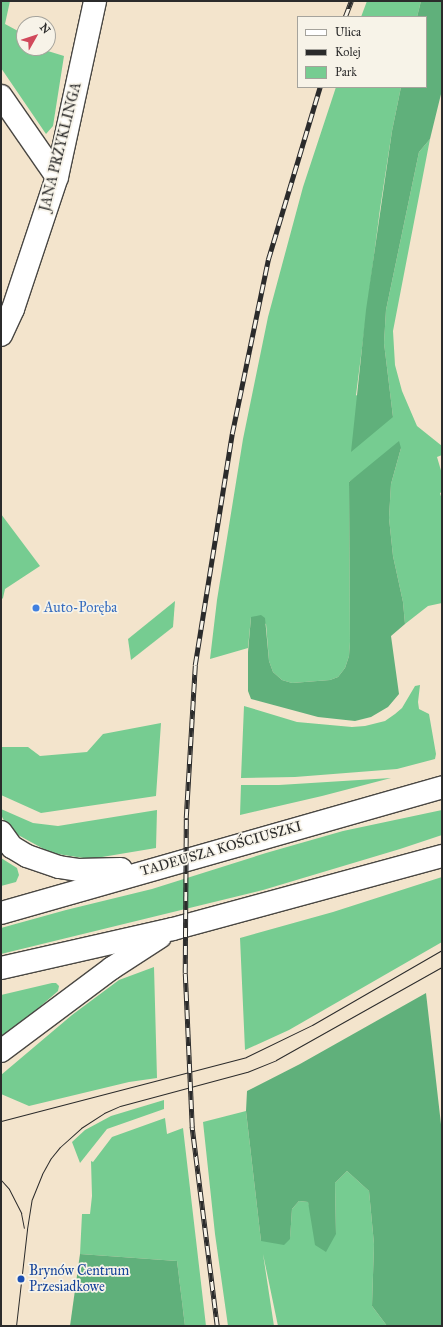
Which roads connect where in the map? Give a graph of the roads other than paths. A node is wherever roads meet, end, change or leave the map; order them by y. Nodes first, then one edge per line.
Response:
1 (95, 1) edge
2 (1, 96) edge
3 (57, 177) junction
4 (1, 336) edge
5 (442, 787) edge
6 (5, 840) edge
7 (442, 856) edge
8 (153, 869) junction
9 (1, 913) edge
10 (173, 929) junction
11 (1, 968) edge
12 (1, 1052) edge

1 - 3 main road, JANA PRZYKLINGA
2 - 3 main road
3 - 4 main road, JANA PRZYKLINGA
5 - 8 main road, TADEUSZA KOŚCIUSZKI
6 - 8 main road
7 - 10 main road
8 - 9 main road, TADEUSZA KOŚCIUSZKI
10 - 11 main road
10 - 12 main road

